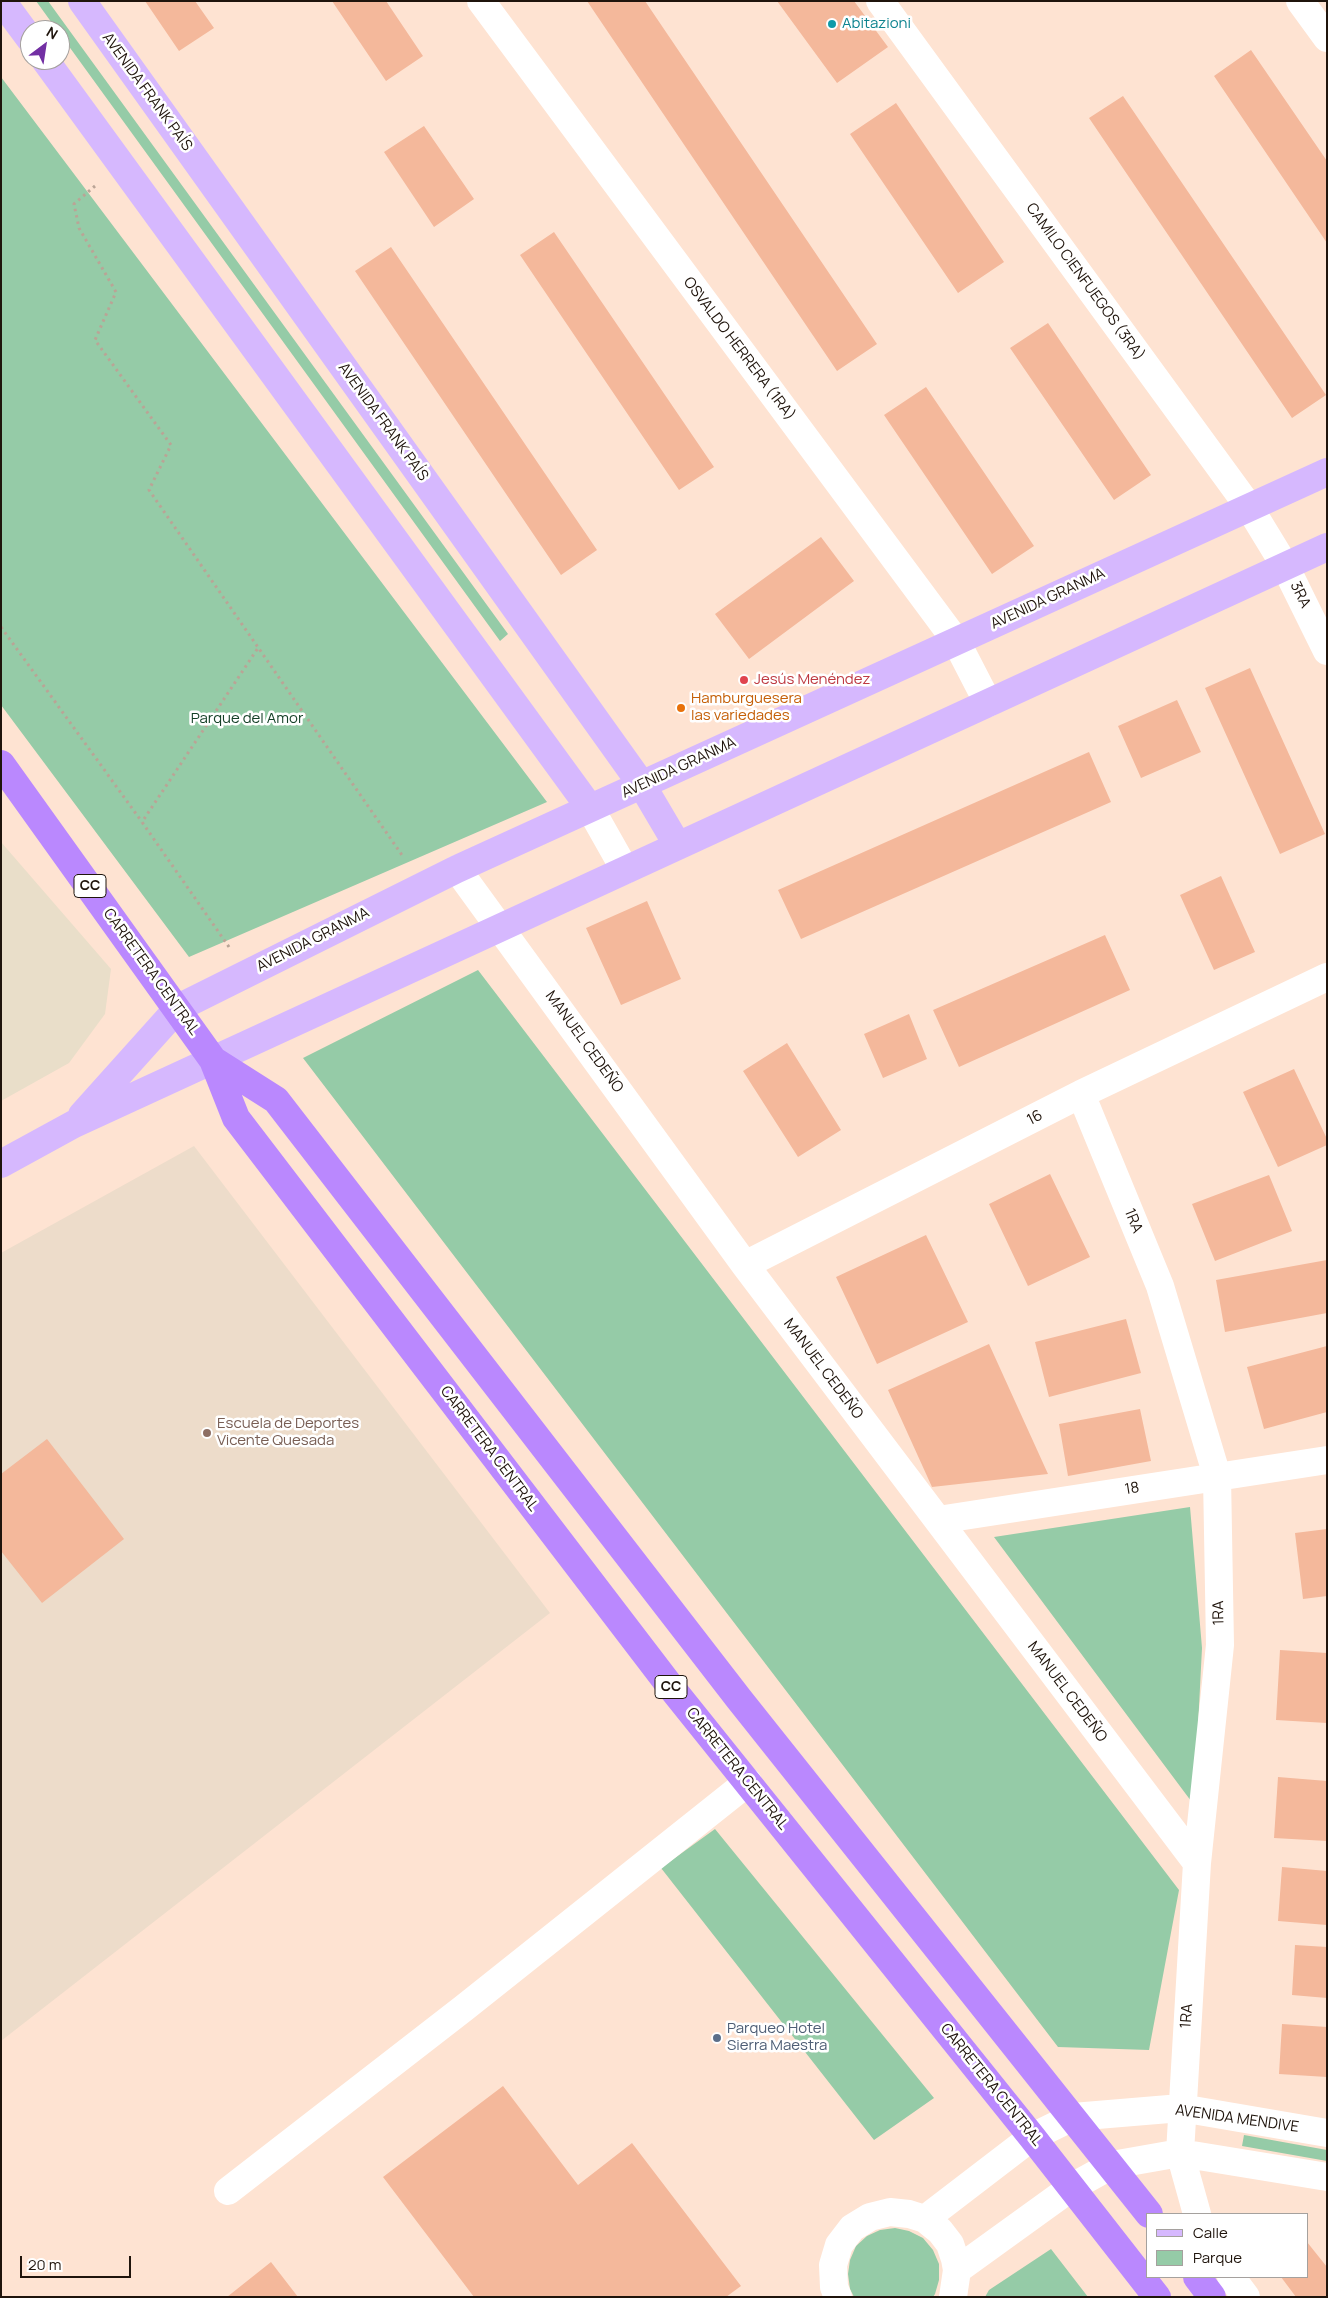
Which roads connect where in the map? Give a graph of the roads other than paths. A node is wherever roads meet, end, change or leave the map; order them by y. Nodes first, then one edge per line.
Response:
1 (2, 1) edge
2 (82, 1) edge
3 (481, 1) edge
4 (880, 1) edge
5 (1300, 1) edge
6 (20, 25) edge
7 (1327, 38) edge
8 (52, 70) edge
9 (1327, 472) edge
10 (1249, 507) junction
11 (1327, 547) edge
12 (1285, 566) junction
13 (956, 641) junction
14 (1327, 651) edge
15 (988, 703) junction
16 (1, 764) edge
17 (642, 785) junction
18 (590, 808) junction
19 (678, 846) junction
20 (458, 869) junction
21 (625, 870) junction
22 (501, 927) junction
23 (1327, 977) edge
24 (178, 1008) junction
25 (214, 1060) junction
26 (1081, 1094) junction
27 (74, 1124) junction
28 (1, 1164) edge
29 (745, 1265) junction
30 (1327, 1460) edge
31 (1217, 1476) junction
32 (938, 1520) junction
33 (748, 1782) junction
34 (1197, 1863) junction
35 (1181, 2108) junction
36 (1073, 2117) junction
37 (1327, 2133) edge
38 (1032, 2137) junction
39 (1180, 2154) junction
40 (1112, 2165) junction
41 (1327, 2177) edge
42 (1072, 2187) junction
43 (228, 2191) dead end
44 (1149, 2213) edge
45 (1197, 2213) edge
46 (925, 2219) junction
47 (958, 2270) junction
48 (1198, 2278) edge
49 (1232, 2278) edge
50 (838, 2297) edge
51 (953, 2297) edge
52 (1157, 2297) edge
53 (1212, 2297) edge
54 (1246, 2297) edge

1 - 6 main road
2 - 17 main road, AVENIDA FRANK PAÍS
3 - 13 street, OSVALDO HERRERA (1RA)
4 - 10 street, CAMILO CIENFUEGOS (3RA)
5 - 7 street
8 - 18 main road
9 - 10 main road, AVENIDA GRANMA
10 - 12 street, CAMILO CIENFUEGOS (3RA)
10 - 13 main road, AVENIDA GRANMA
11 - 12 main road, AVENIDA GRANMA
12 - 14 street, 3RA
12 - 15 main road, AVENIDA GRANMA
13 - 15 street, OSVALDO HERRERA (1RA)
13 - 17 main road, AVENIDA GRANMA
15 - 19 main road, AVENIDA GRANMA
16 - 24 highway, CARRETERA CENTRAL / CC
17 - 18 main road, AVENIDA GRANMA
17 - 19 main road, AVENIDA FRANK PAÍS
18 - 20 main road, AVENIDA GRANMA
18 - 21 street
19 - 21 main road, AVENIDA GRANMA
20 - 22 street, MANUEL CEDEÑO
20 - 24 main road, AVENIDA GRANMA
21 - 22 main road, AVENIDA GRANMA
22 - 25 main road, AVENIDA GRANMA
22 - 29 street, MANUEL CEDEÑO
23 - 26 street, 16
24 - 25 highway, CARRETERA CENTRAL / CC
24 - 27 main road, AVENIDA GRANMA
25 - 27 main road, AVENIDA GRANMA
25 - 33 highway, CARRETERA CENTRAL / CC
25 - 36 highway, CARRETERA CENTRAL / CC
26 - 29 street, 16
26 - 31 street, 1RA
27 - 28 main road, AVENIDA GRANMA
29 - 32 street, MANUEL CEDEÑO
30 - 31 street, 18
31 - 32 street, 18
31 - 34 street, 1RA
32 - 34 street, MANUEL CEDEÑO
33 - 38 highway, CARRETERA CENTRAL / CC
33 - 43 street
34 - 35 street, 1RA
35 - 36 street, AVENIDA MENDIVE
35 - 37 street, AVENIDA MENDIVE
35 - 39 street, 1RA
36 - 38 street, AVENIDA MENDIVE
36 - 40 highway, CARRETERA CENTRAL / CC
38 - 42 highway, CARRETERA CENTRAL / CC
38 - 46 street, AVENIDA MENDIVE
39 - 40 street
39 - 41 street
39 - 45 street, 1RA
40 - 42 street
40 - 44 highway, CARRETERA CENTRAL / CC
42 - 47 street
42 - 52 highway, CARRETERA CENTRAL / CC
46 - 47 street
46 - 50 street
47 - 51 street
48 - 53 highway
49 - 54 street

